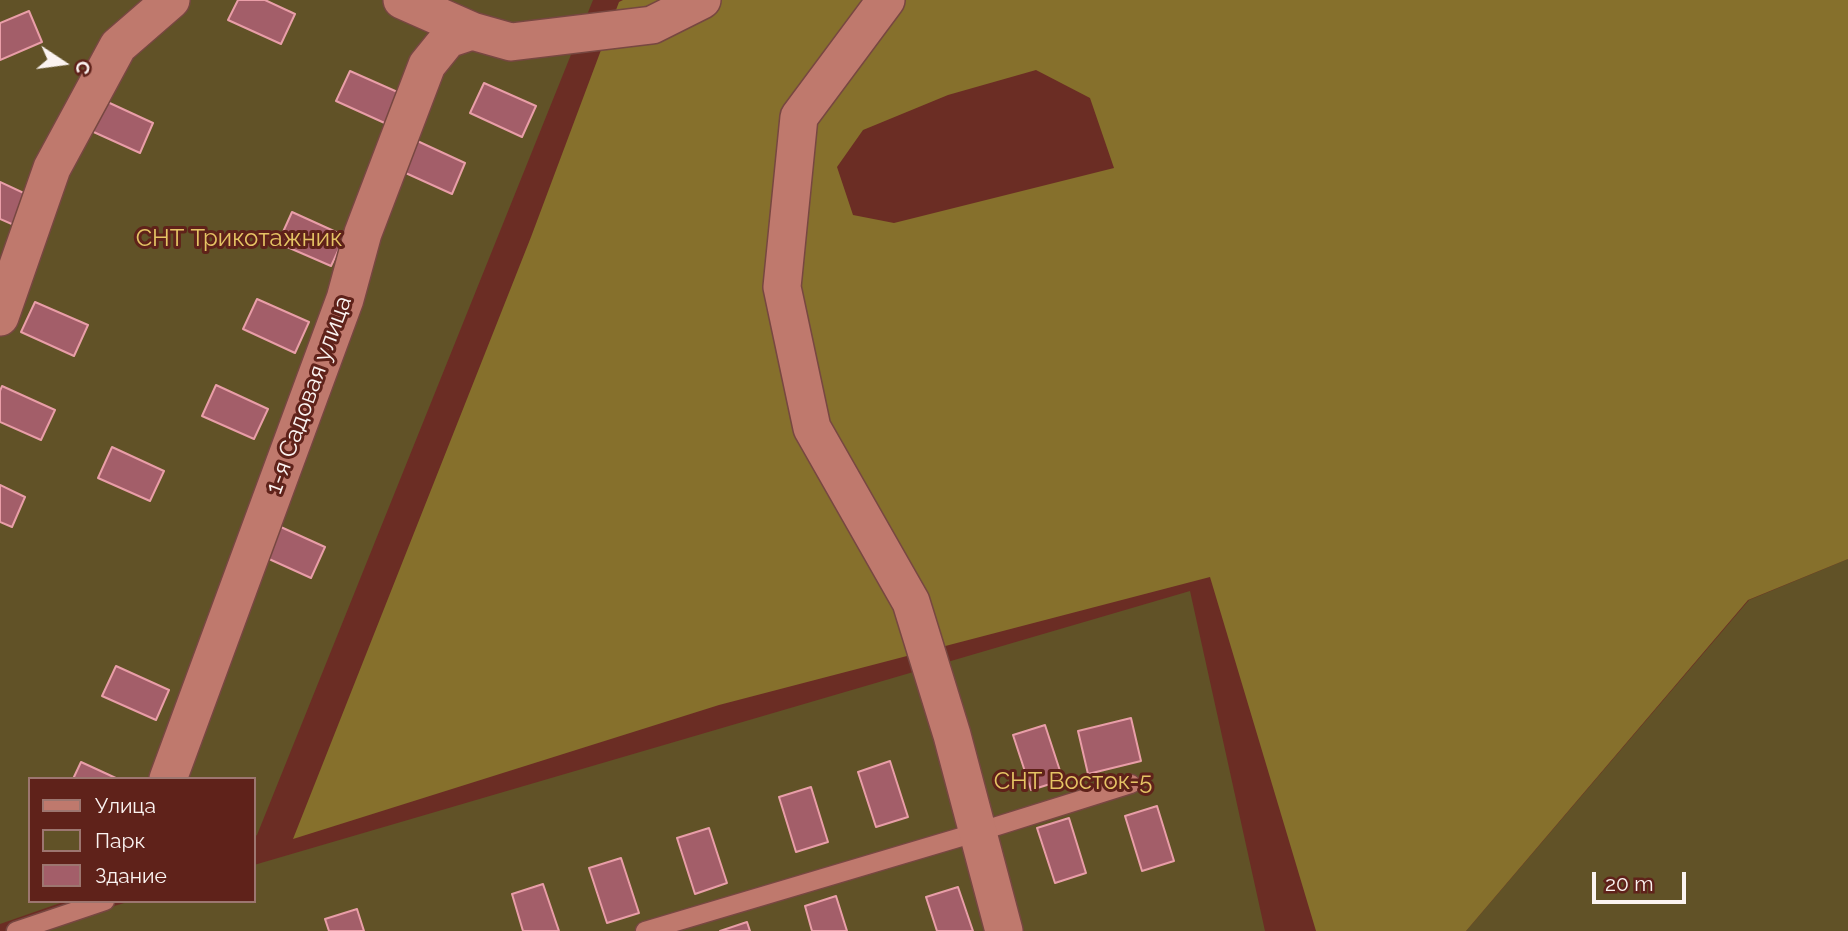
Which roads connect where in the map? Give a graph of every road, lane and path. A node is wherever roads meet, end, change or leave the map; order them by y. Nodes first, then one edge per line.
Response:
1 (171, 0) edge
2 (402, 0) edge
3 (702, 0) edge
4 (886, 0) edge
5 (472, 31) junction
6 (0, 317) edge
7 (168, 777) edge
8 (1131, 784) dead end
9 (978, 832) junction
10 (99, 903) edge
11 (16, 931) edge
12 (645, 931) edge
13 (1004, 931) edge

1 - 6 street
2 - 5 street
3 - 5 street
4 - 9 street
5 - 7 street, 1-я Садовая улица
8 - 9 lane
9 - 12 lane
9 - 13 street
10 - 11 lane

